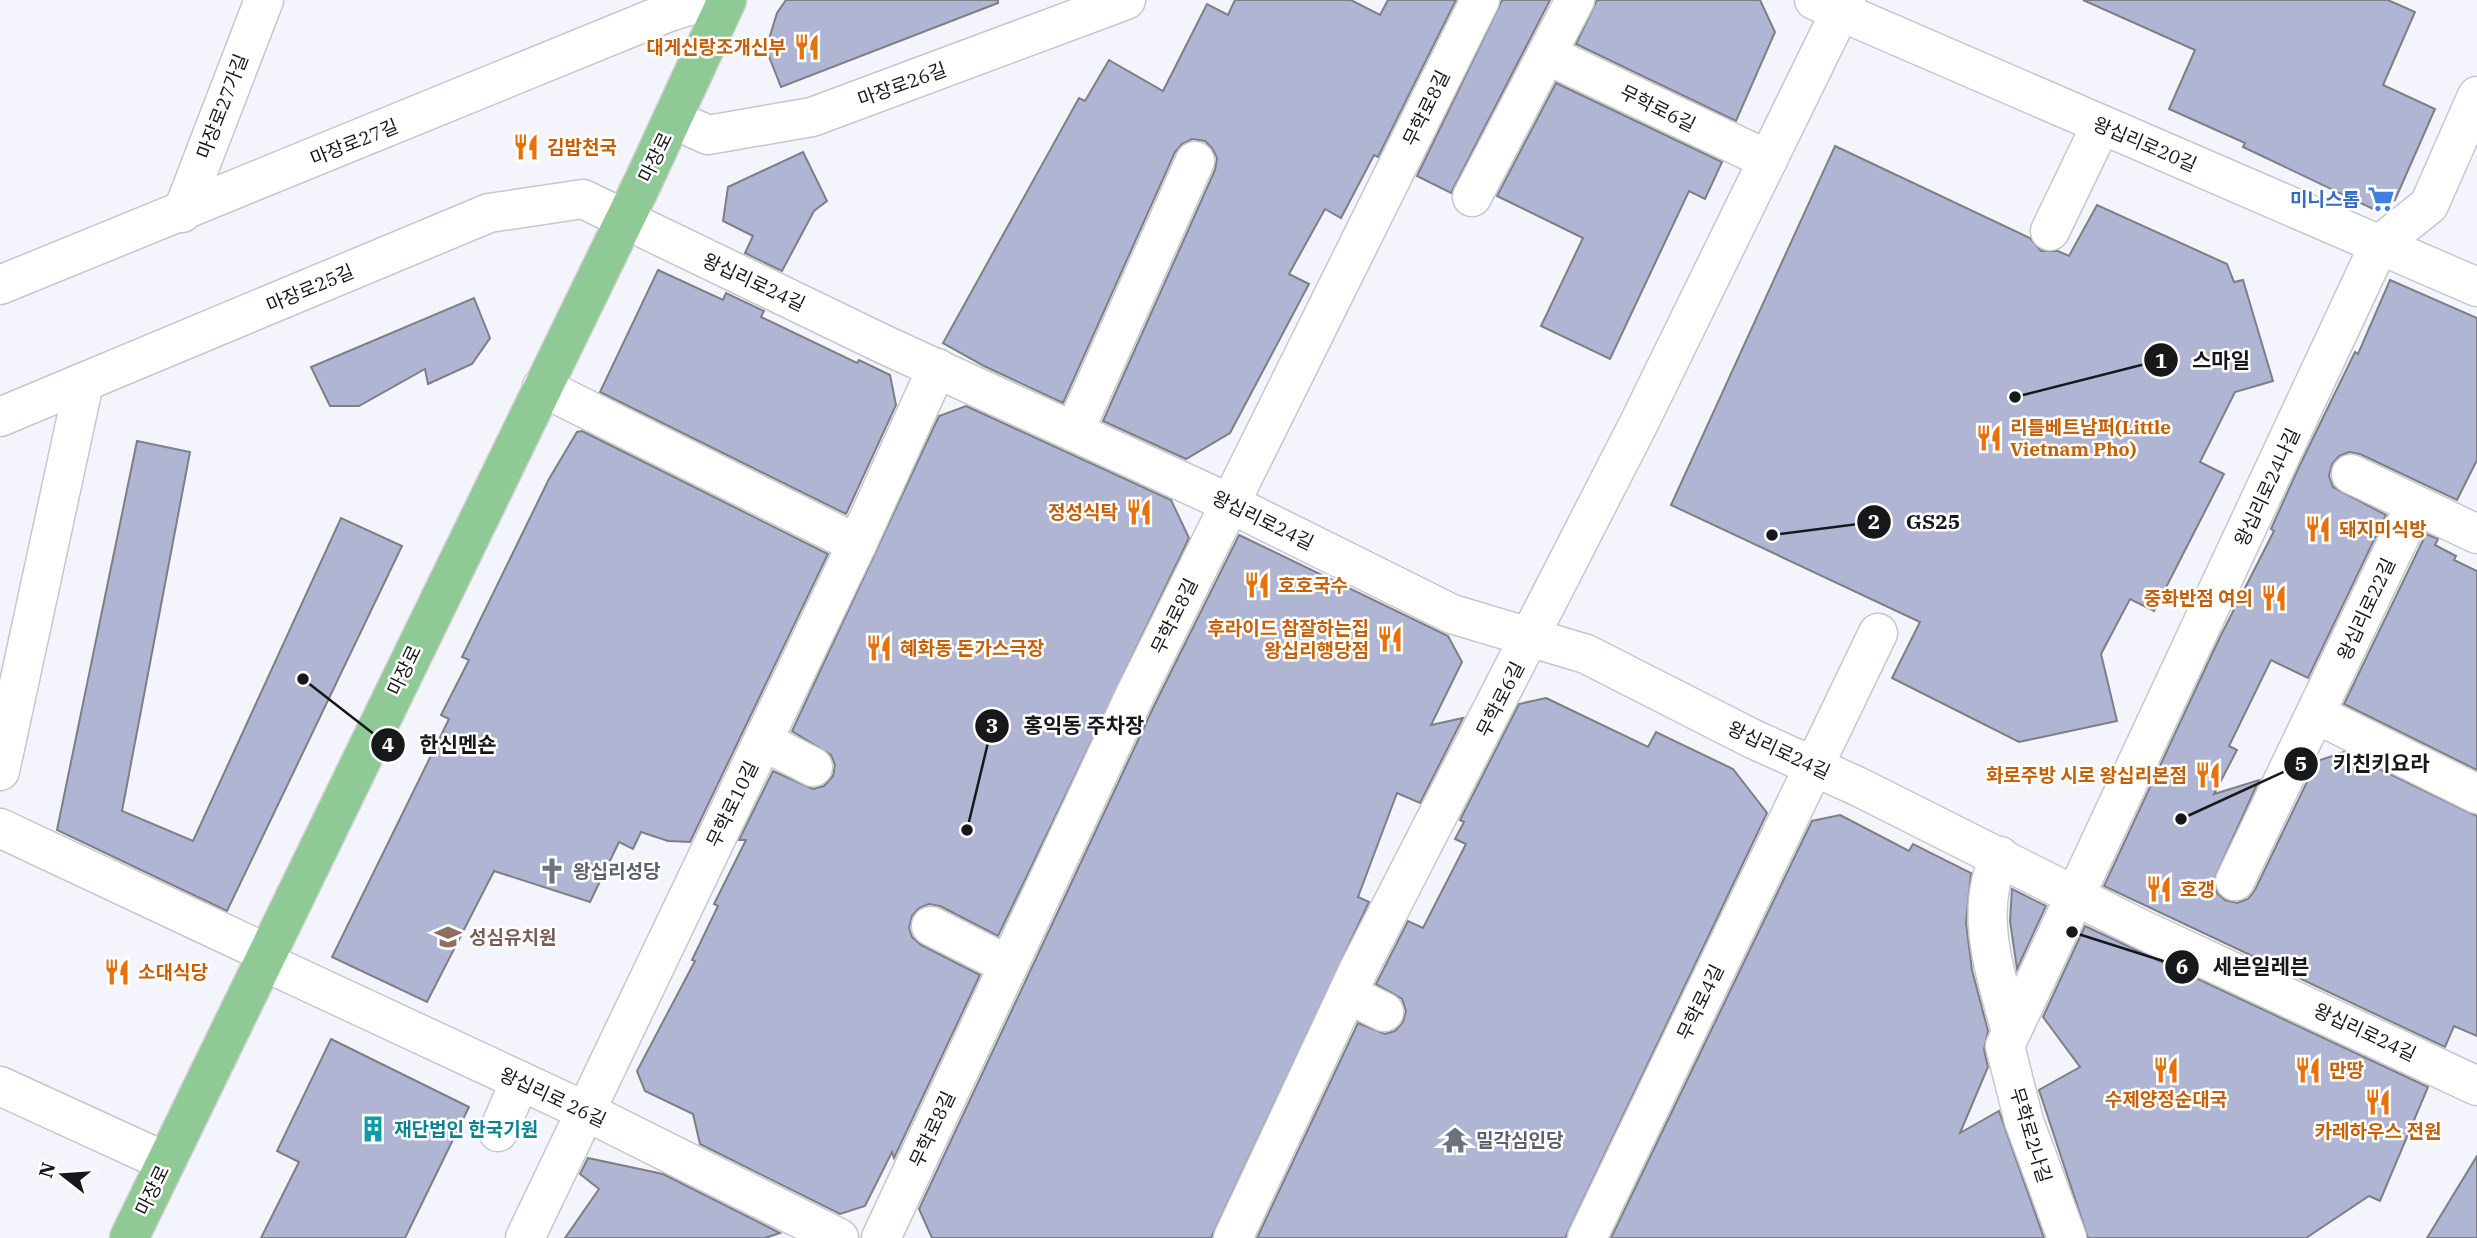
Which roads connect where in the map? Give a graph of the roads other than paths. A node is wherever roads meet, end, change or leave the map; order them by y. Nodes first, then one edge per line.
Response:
1 (708, 0) edge
2 (727, 0) edge
3 (1126, 0) edge
4 (1479, 0) edge
5 (1575, 0) edge
6 (252, 4) edge
7 (1834, 4) edge
8 (1549, 55) junction
9 (2477, 96) edge
10 (673, 119) junction
11 (2101, 125) junction
12 (1768, 160) junction
13 (1195, 161) dead end
14 (1472, 197) dead end
15 (182, 213) junction
16 (625, 220) junction
17 (2050, 231) dead end
18 (2379, 245) junction
19 (0, 285) edge
20 (2477, 287) edge
21 (936, 369) junction
22 (84, 383) junction
23 (542, 387) junction
24 (0, 417) edge
25 (1074, 432) junction
26 (2351, 474) dead end
27 (1229, 503) junction
28 (2415, 505) junction
29 (2477, 534) edge
30 (857, 544) junction
31 (1878, 633) dead end
32 (1531, 638) junction
33 (2316, 713) junction
34 (763, 741) junction
35 (813, 767) dead end
36 (1814, 767) junction
37 (0, 771) edge
38 (2477, 794) edge
39 (0, 828) edge
40 (2000, 856) junction
41 (2235, 881) dead end
42 (2077, 896) junction
43 (931, 926) dead end
44 (264, 957) junction
45 (1008, 965) junction
46 (1348, 994) junction
47 (1384, 1012) dead end
48 (2011, 1032) junction
49 (520, 1082) junction
50 (0, 1086) edge
51 (2477, 1086) edge
52 (585, 1111) junction
53 (498, 1132) dead end
54 (166, 1162) junction
55 (129, 1238) edge
56 (525, 1238) edge
57 (839, 1238) edge
58 (881, 1238) edge
59 (1233, 1238) edge
60 (1587, 1238) edge
61 (2067, 1238) edge

1 - 15 street, 마장로27길
2 - 10 main road, 마장로
3 - 10 street, 마장로26길
4 - 27 street, 무학로8길
5 - 8 street
6 - 15 street, 마장로27가길
7 - 11 street, 왕십리로20길
7 - 12 street, 무학로6길
8 - 12 street, 무학로6길
8 - 14 street
9 - 18 street, 왕십리로24나길
10 - 16 main road, 마장로
11 - 17 street
11 - 18 street, 왕십리로20길
12 - 32 street, 무학로6길
13 - 25 street
15 - 19 street, 마장로27길
16 - 21 street, 왕십리로24길
16 - 22 street, 마장로25길
16 - 23 main road, 마장로
18 - 20 street, 왕십리로20길
18 - 42 street, 왕십리로24나길
21 - 25 street, 왕십리로24길
21 - 30 street, 무학로10길
22 - 24 street, 마장로25길
22 - 37 street
23 - 30 street
23 - 44 main road, 마장로
25 - 27 street, 왕십리로24길
26 - 28 street
27 - 32 street, 왕십리로24길
27 - 45 street, 무학로8길
28 - 29 street
28 - 33 street, 왕십리로22길
30 - 34 street, 무학로10길
31 - 36 street, 무학로4길
32 - 36 street, 왕십리로24길
32 - 46 street, 무학로6길
33 - 38 street
33 - 41 street, 왕십리로22길
34 - 35 street
34 - 52 street, 무학로10길
36 - 40 street, 왕십리로24길
36 - 60 street, 무학로4길
39 - 44 street
40 - 42 street, 왕십리로24길
40 - 48 street, 무학로2나길
42 - 48 street, 무학로2나길
42 - 51 street, 왕십리로24길
43 - 45 street
44 - 49 street, 왕십리로 26길
44 - 54 main road, 마장로
45 - 58 street, 무학로8길
46 - 47 street
46 - 59 street, 무학로6길
48 - 61 street, 무학로2나길
49 - 52 street, 왕십리로 26길
49 - 53 street
50 - 54 street
52 - 56 street, 무학로10길
52 - 57 street, 왕십리로 26길
54 - 55 main road, 마장로

